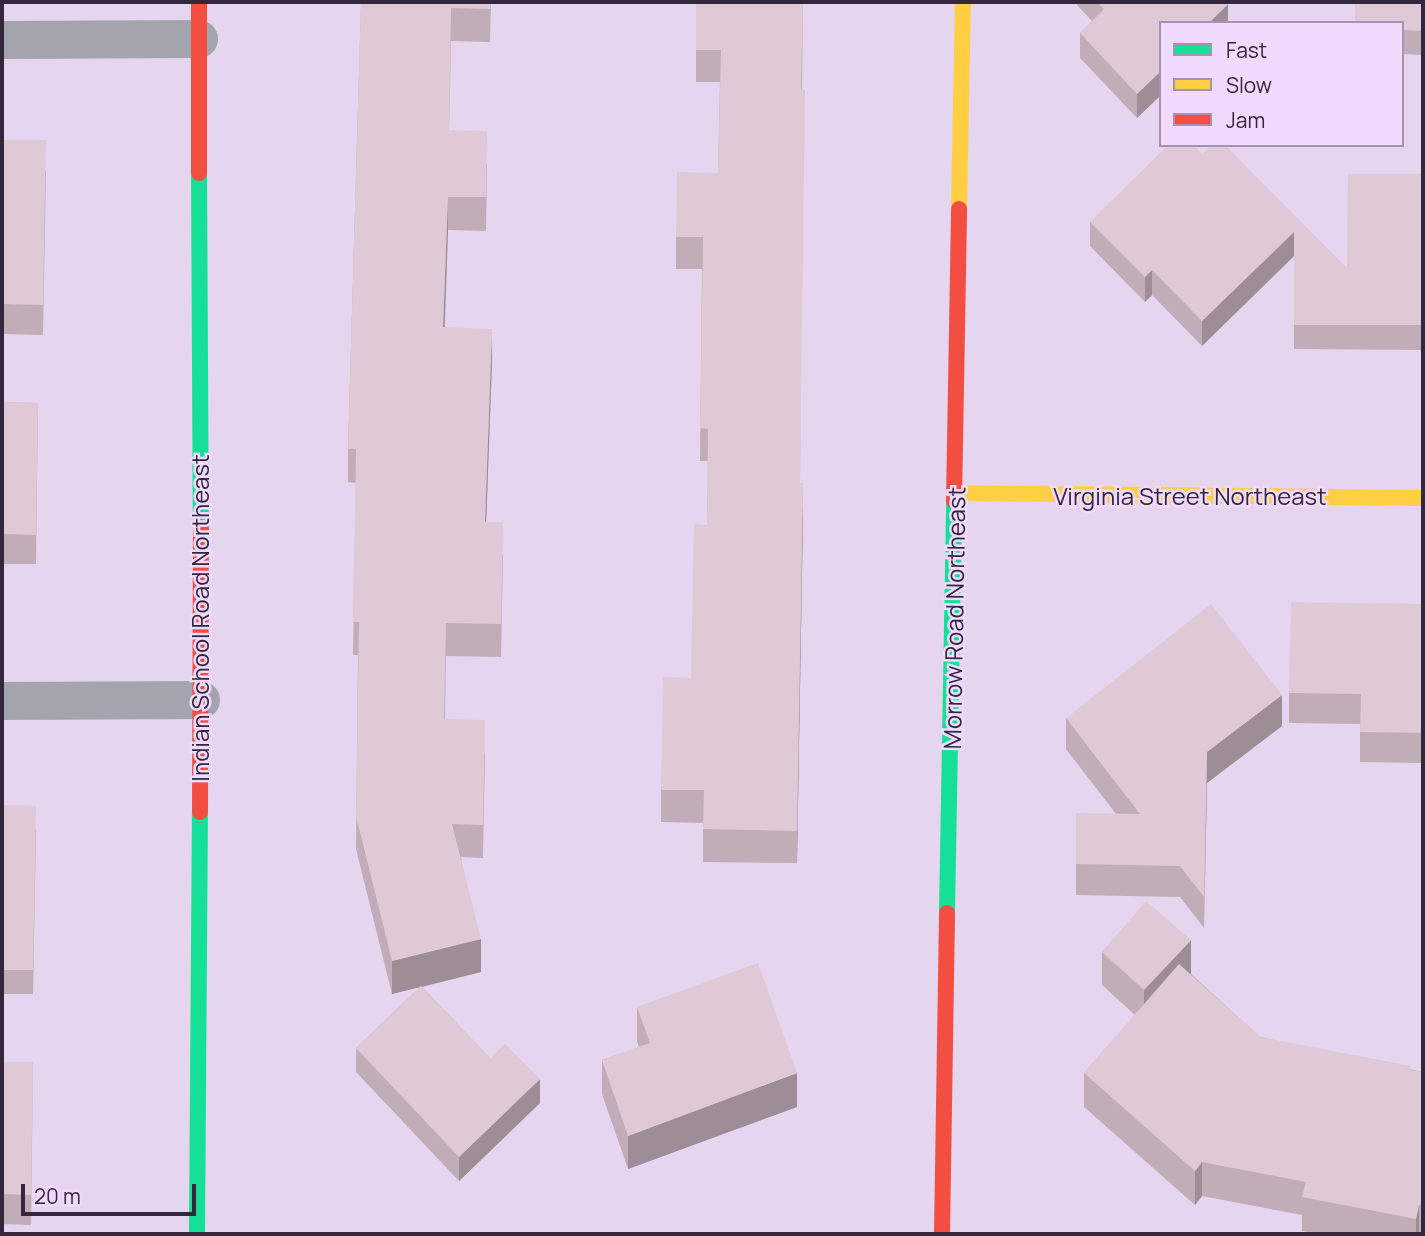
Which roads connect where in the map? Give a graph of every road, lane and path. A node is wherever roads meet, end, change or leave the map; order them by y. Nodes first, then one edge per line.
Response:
1 (199, 2) edge
2 (963, 2) edge
3 (199, 39) junction
4 (2, 40) edge
5 (957, 493) junction
6 (1423, 498) edge
7 (201, 700) junction
8 (2, 701) edge
9 (197, 1234) edge
10 (942, 1234) edge

1 - 3 street, Indian School Road Northeast
2 - 5 street, Morrow Road Northeast
3 - 4 street
3 - 7 street, Indian School Road Northeast
5 - 6 street, Virginia Street Northeast
5 - 10 street, Morrow Road Northeast
7 - 8 street
7 - 9 street, Indian School Road Northeast

